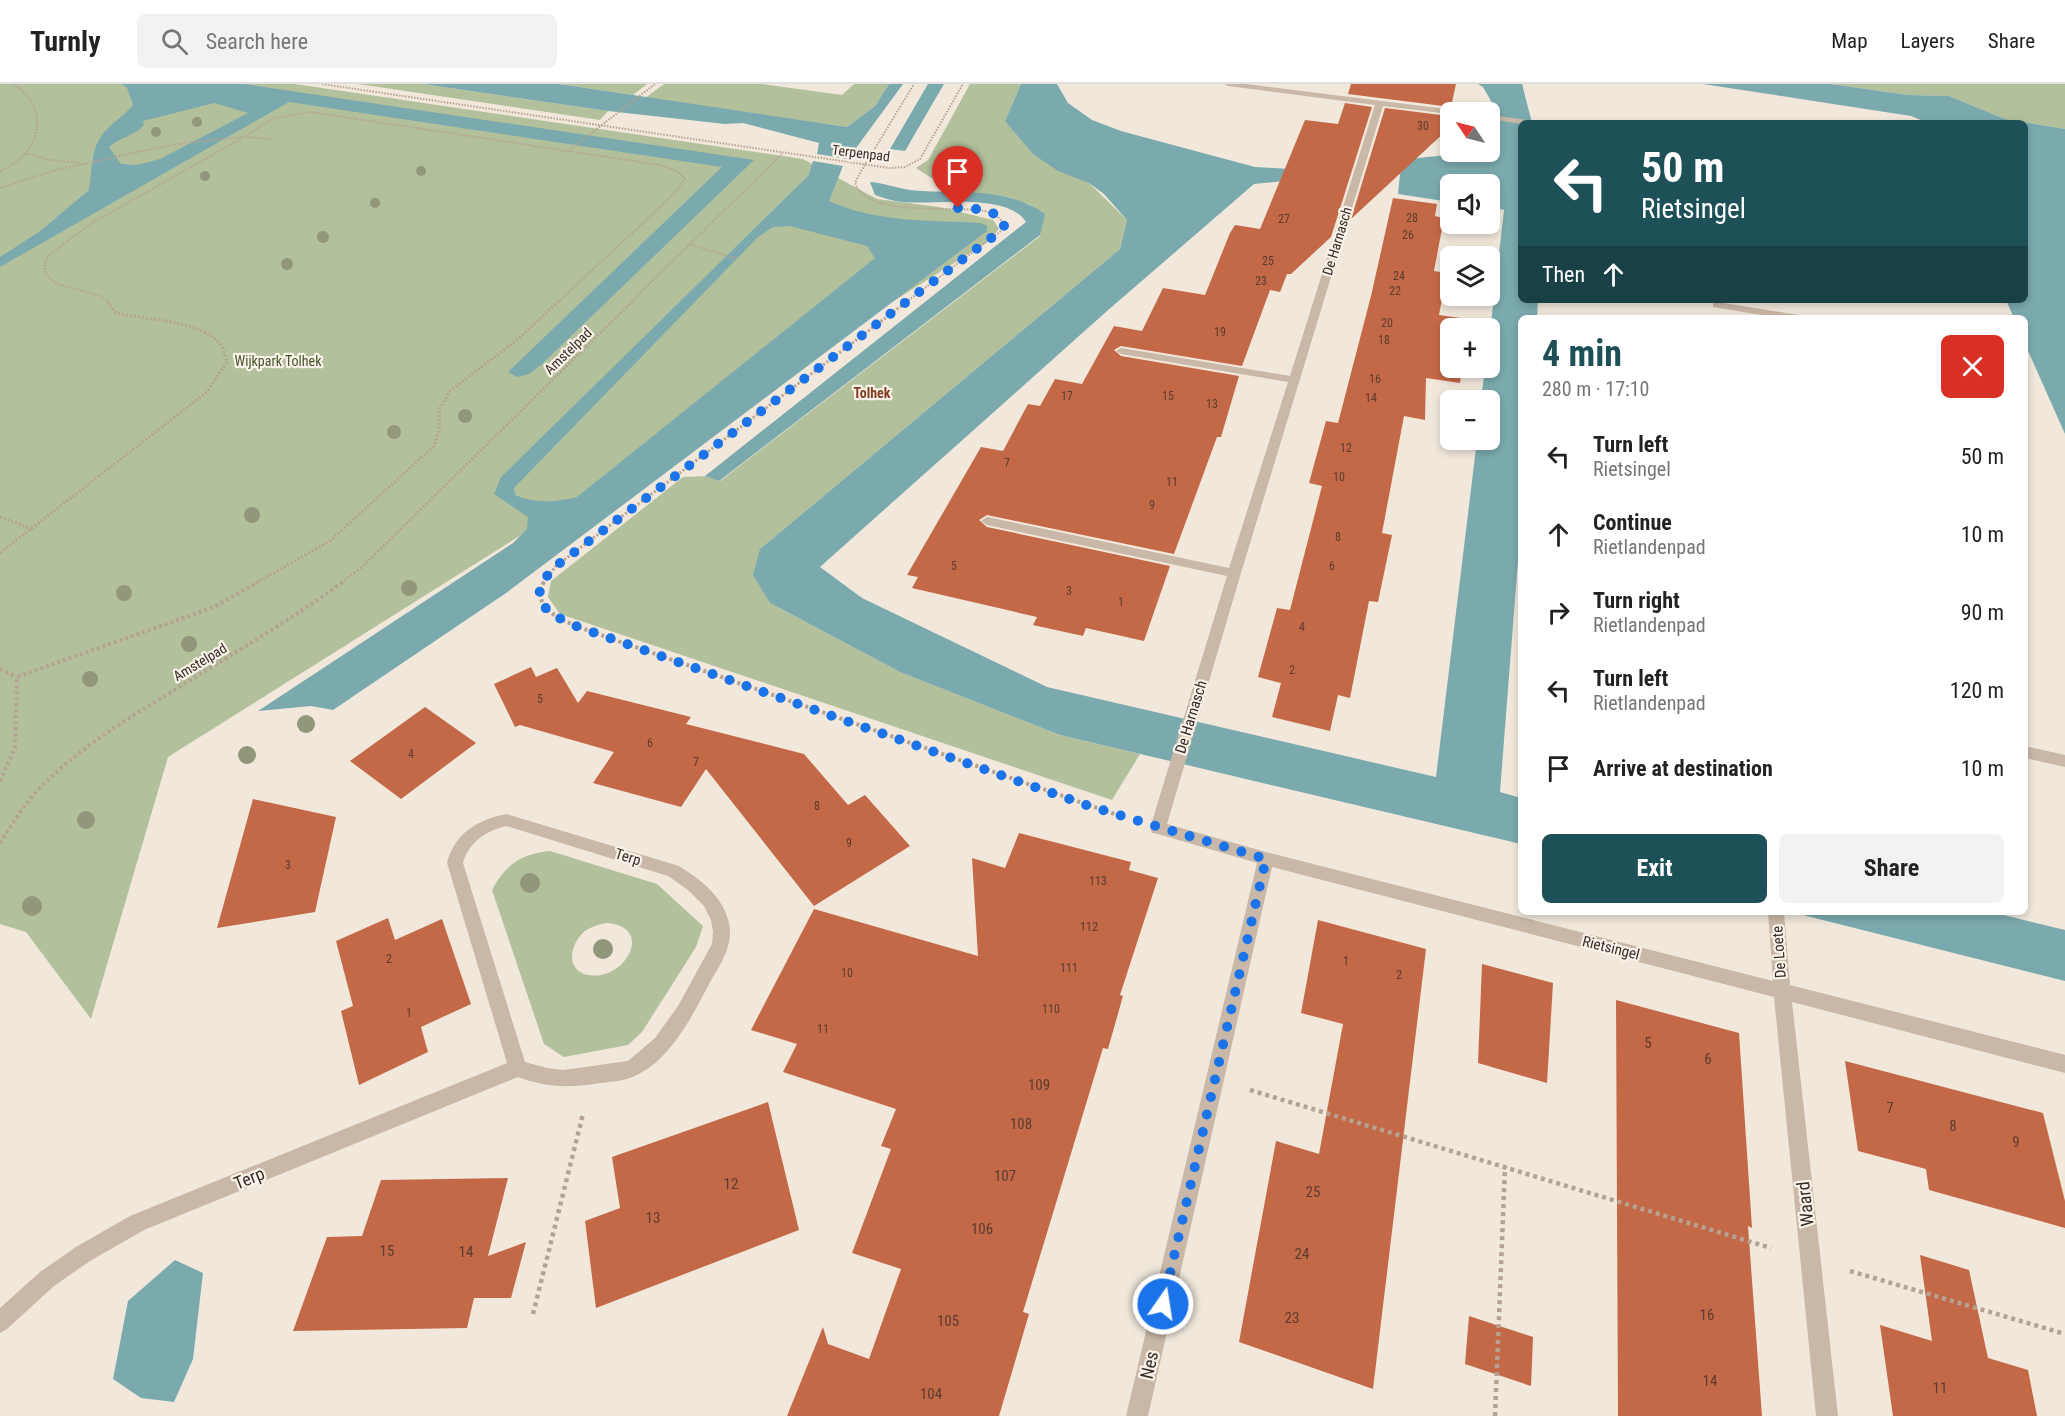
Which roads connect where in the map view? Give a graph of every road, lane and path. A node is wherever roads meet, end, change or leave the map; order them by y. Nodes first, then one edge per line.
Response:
1 (13, 84) edge
2 (322, 84) edge
3 (655, 84) edge
4 (914, 84) edge
5 (963, 84) edge
6 (1228, 84) edge
7 (1380, 103) junction
8 (1440, 110) edge
9 (1500, 118) edge
10 (1518, 121) edge
11 (601, 125) junction
12 (243, 137) junction
13 (273, 140) dead end
14 (570, 149) junction
15 (26, 153) junction
16 (783, 153) junction
17 (85, 164) junction
18 (865, 165) junction
19 (0, 172) edge
20 (0, 188) edge
21 (691, 245) junction
22 (737, 259) dead end
23 (1717, 303) edge
24 (1783, 315) edge
25 (1120, 351) dead end
26 (1293, 380) junction
27 (0, 517) edge
28 (987, 521) dead end
29 (33, 529) junction
30 (0, 553) edge
31 (1234, 573) junction
32 (0, 669) edge
33 (16, 677) junction
34 (2028, 753) edge
35 (2065, 761) edge
36 (0, 781) edge
37 (1158, 828) junction
38 (0, 843) edge
39 (1266, 859) junction
40 (1776, 915) edge
41 (1782, 991) junction
42 (2065, 1064) edge
43 (518, 1068) junction
44 (593, 1075) junction
45 (1215, 1080) junction
46 (1504, 1167) junction
47 (1811, 1260) junction
48 (533, 1314) dead end
49 (0, 1322) edge
50 (2065, 1334) edge
51 (1137, 1416) edge
52 (1495, 1416) edge
53 (1827, 1416) edge

1 - 15 path
2 - 11 path
3 - 11 path
4 - 18 path
5 - 18 path, Terpenpad
6 - 7 street
7 - 8 street
7 - 26 street, De Harnasch
9 - 10 street
11 - 14 path
11 - 16 path
12 - 13 path
12 - 14 path
12 - 17 path
12 - 29 path
14 - 33 path
15 - 17 path
15 - 19 path
16 - 18 path, Terpenpad
16 - 21 path, Amstelpad
17 - 20 path
18 - 37 path
21 - 22 path
21 - 38 path, Amstelpad
23 - 24 street
25 - 26 street
26 - 31 street, De Harnasch
27 - 29 path
28 - 31 street
29 - 30 path
31 - 37 street, De Harnasch
32 - 33 path
33 - 36 path
34 - 35 street
37 - 39 street, Rietsingel
39 - 41 street, Rietsingel
39 - 45 street, Nes
40 - 41 street, De Loete
41 - 42 street, Rietsingel
41 - 47 street, Waard
43 - 44 street, Terp
43 - 44 street, Terp
43 - 49 street, Terp
44 - 48 path
45 - 46 path
45 - 51 street, Nes
46 - 47 path
46 - 52 path
47 - 50 path
47 - 53 street, Waard

